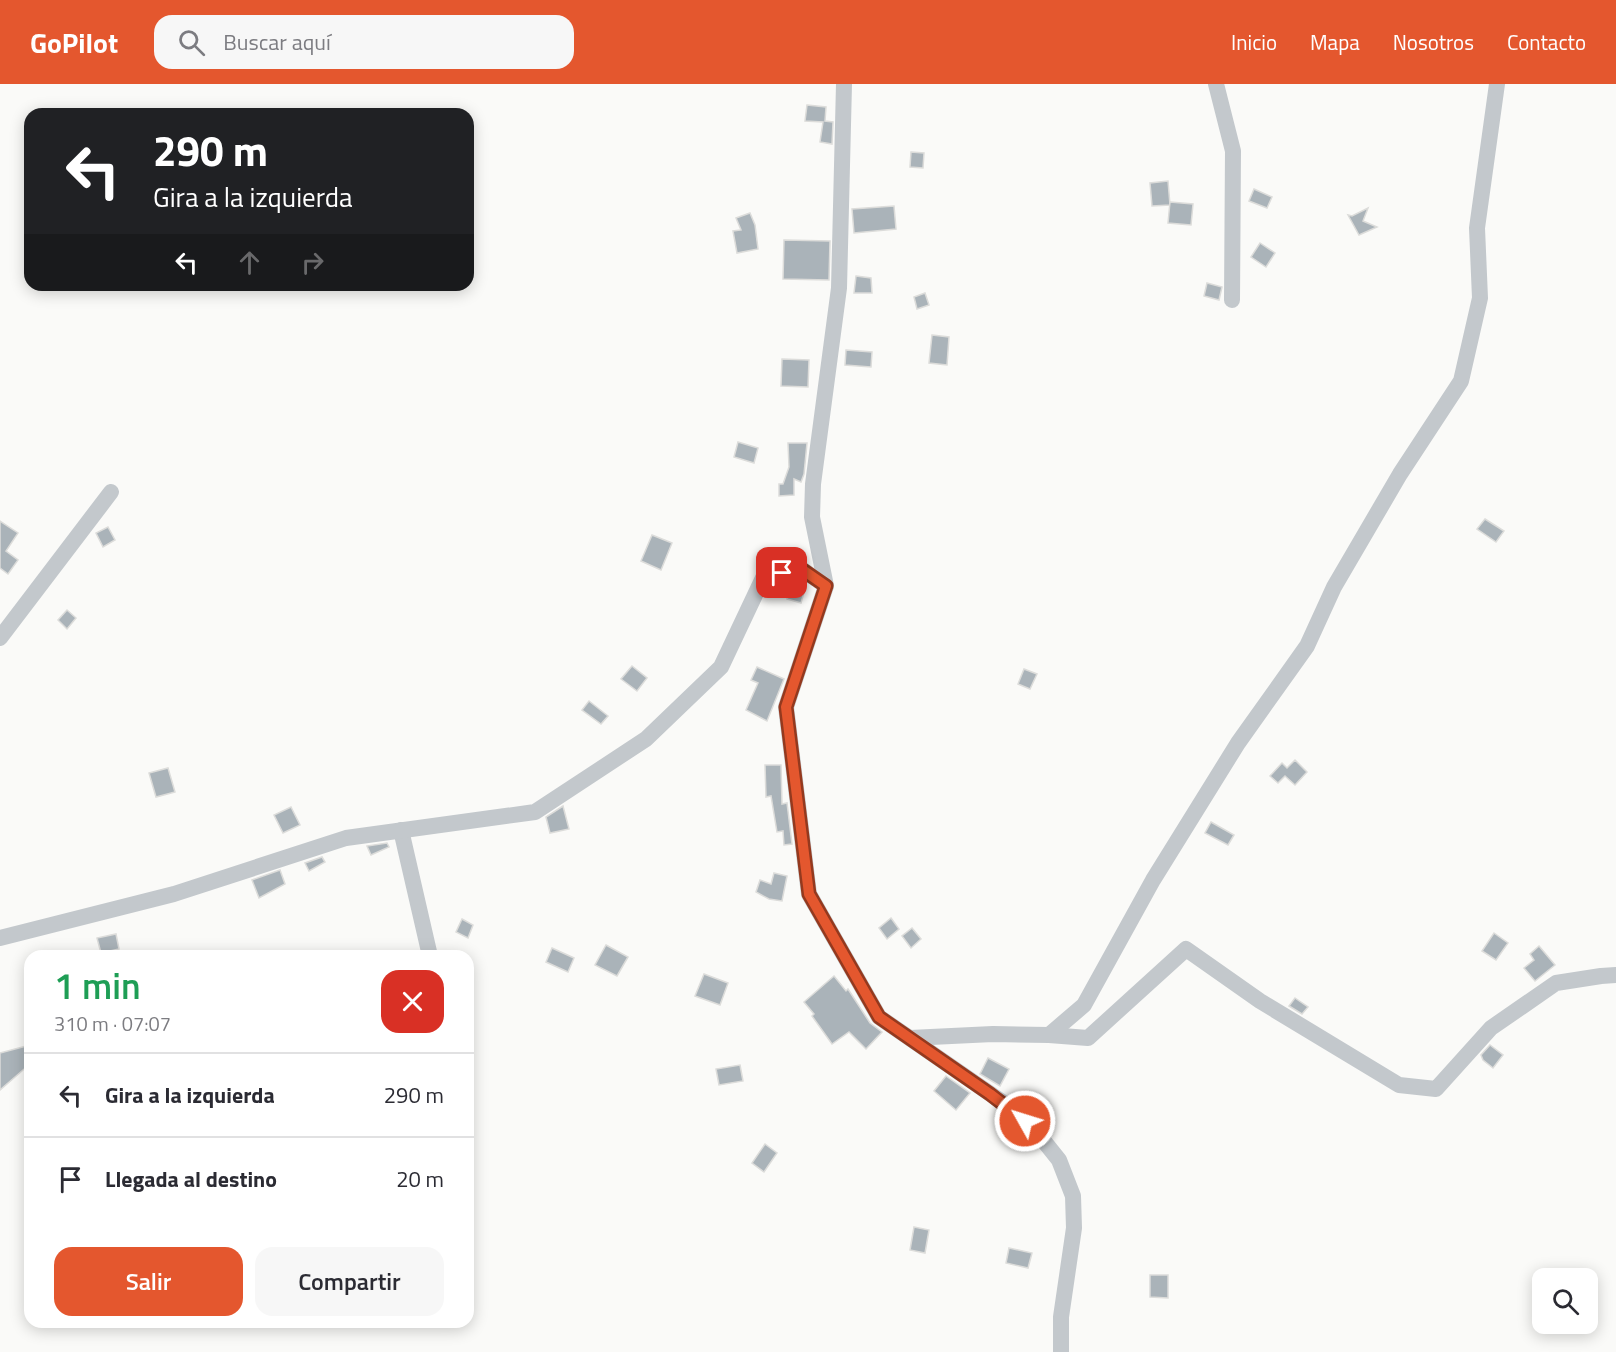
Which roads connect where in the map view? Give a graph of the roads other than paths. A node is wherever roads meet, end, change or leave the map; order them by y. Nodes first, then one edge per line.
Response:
1 (844, 84) edge
2 (1216, 84) edge
3 (1497, 84) edge
4 (1232, 300) dead end
5 (111, 492) dead end
6 (826, 586) junction
7 (0, 638) edge
8 (401, 830) junction
9 (0, 938) edge
10 (429, 950) edge
11 (1616, 975) edge
12 (1049, 1035) junction
13 (910, 1038) junction
14 (1061, 1352) edge

1 - 6 street
2 - 4 street
3 - 12 street
5 - 7 street
6 - 8 street
6 - 13 street
8 - 9 street
8 - 10 street
11 - 12 street
12 - 13 street
13 - 14 street

